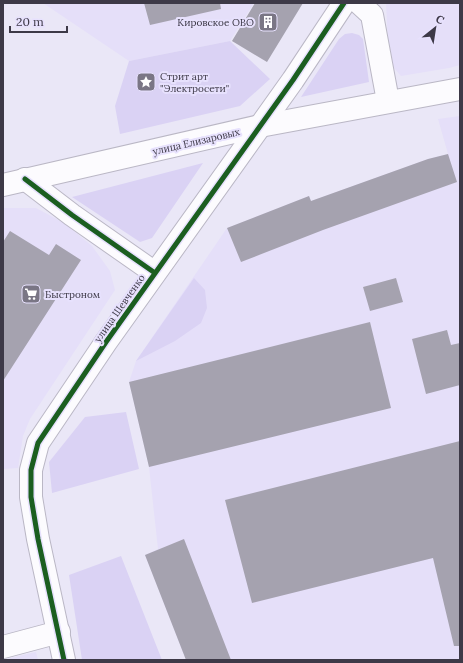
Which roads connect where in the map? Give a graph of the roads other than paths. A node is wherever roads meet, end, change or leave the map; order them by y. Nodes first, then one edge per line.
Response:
1 (344, 3) edge
2 (359, 3) edge
3 (460, 89) edge
4 (388, 101) junction
5 (260, 126) junction
6 (25, 179) junction
7 (3, 185) edge
8 (155, 273) junction
9 (59, 632) junction
10 (3, 647) edge
11 (64, 660) edge

1 - 5 street, улица Шевченко
2 - 4 street
3 - 4 street, улица Елизаровых
4 - 5 street, улица Елизаровых
5 - 6 street, улица Елизаровых
5 - 8 street, улица Шевченко
6 - 7 street, улица Елизаровых
6 - 8 street
8 - 9 street, улица Шевченко
9 - 10 street
9 - 11 street, улица Шевченко

